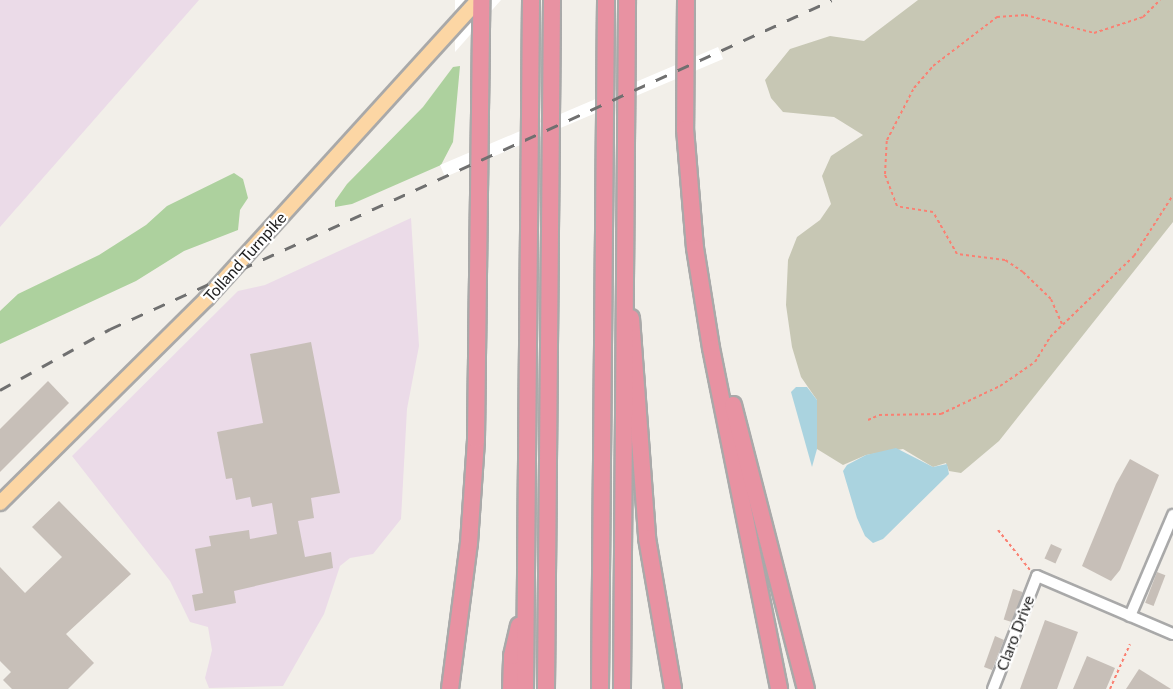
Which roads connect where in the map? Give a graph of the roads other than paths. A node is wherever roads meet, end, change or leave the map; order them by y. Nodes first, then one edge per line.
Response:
1 (479, 0) edge
2 (531, 0) edge
3 (552, 0) edge
4 (606, 0) edge
5 (627, 0) edge
6 (686, 0) edge
7 (624, 290) junction
8 (705, 304) junction
9 (0, 503) edge
10 (1173, 515) edge
11 (525, 612) junction
12 (1130, 616) junction
13 (1173, 634) edge
14 (450, 689) edge
15 (511, 689) edge
16 (525, 689) edge
17 (546, 689) edge
18 (600, 689) edge
19 (622, 689) edge
20 (673, 689) edge
21 (779, 689) edge
22 (806, 689) edge
23 (993, 689) edge

1 - 9 main road, Tolland Turnpike
1 - 14 highway
2 - 11 highway
3 - 17 highway
4 - 18 highway
5 - 7 highway
6 - 8 highway
7 - 19 highway
7 - 20 highway
8 - 21 highway
8 - 22 highway
10 - 12 street
11 - 15 highway
11 - 16 highway
12 - 13 street
12 - 23 street, Claro Drive

